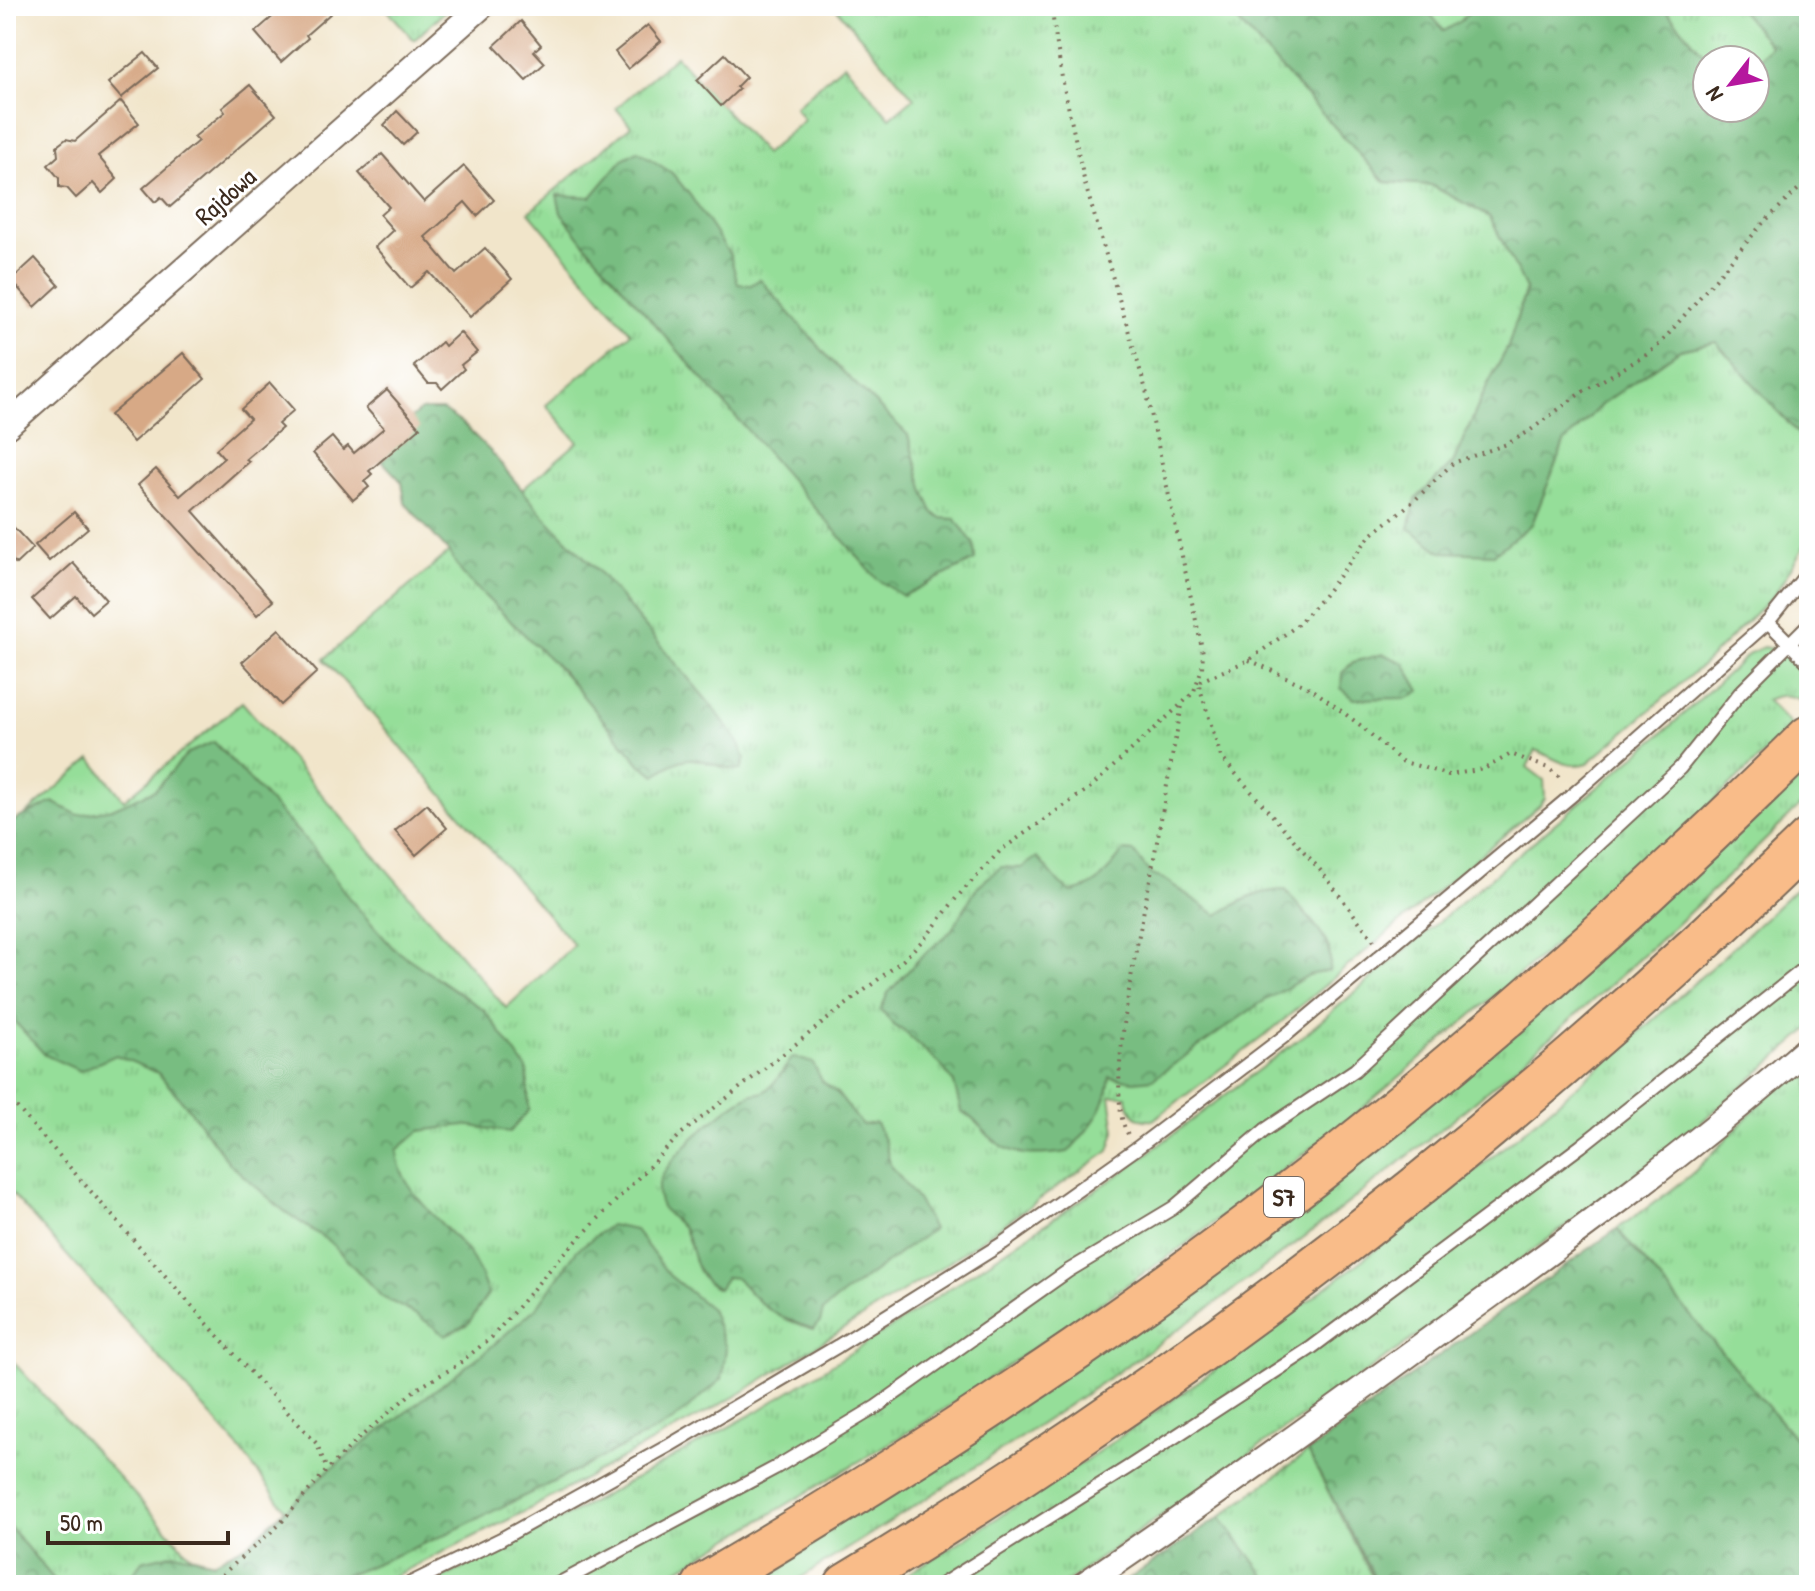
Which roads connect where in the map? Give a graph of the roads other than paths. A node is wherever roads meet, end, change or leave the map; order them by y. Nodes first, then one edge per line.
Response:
1 (482, 6) edge
2 (6, 427) edge
3 (1809, 571) edge
4 (1768, 622) junction
5 (1809, 624) edge
6 (1790, 643) junction
7 (1809, 663) edge
8 (1809, 737) edge
9 (1809, 840) edge
10 (1809, 965) edge
11 (1809, 1047) edge
12 (407, 1585) edge
13 (556, 1585) edge
14 (704, 1585) edge
15 (846, 1585) edge
16 (941, 1585) edge
17 (1083, 1585) edge

1 - 2 street, Rajdowa
3 - 4 lane
4 - 6 lane
4 - 12 lane
5 - 6 lane
6 - 7 lane
6 - 13 lane
8 - 14 highway, S7
9 - 15 highway
10 - 16 lane
11 - 17 street

